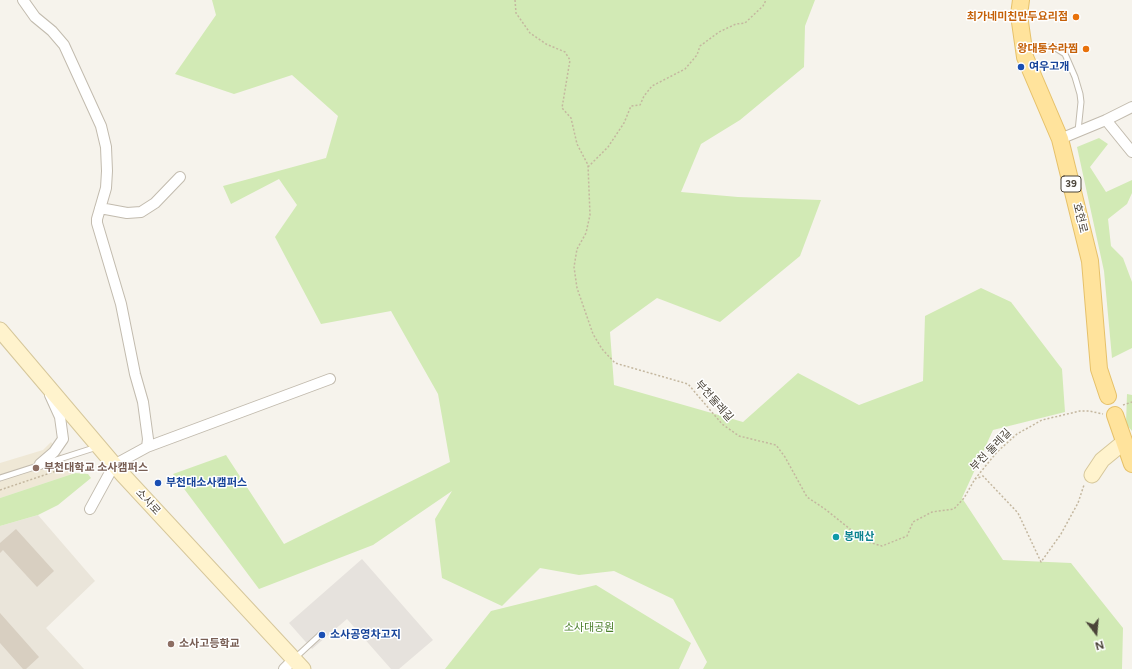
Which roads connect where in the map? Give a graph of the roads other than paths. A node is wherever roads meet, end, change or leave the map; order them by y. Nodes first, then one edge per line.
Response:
1 (23, 0) edge
2 (1023, 1) edge
3 (1024, 48) junction
4 (1132, 107) edge
5 (1106, 120) junction
6 (1078, 131) junction
7 (1060, 139) junction
8 (1132, 152) edge
9 (180, 178) dead end
10 (100, 208) junction
11 (0, 330) edge
12 (41, 379) junction
13 (330, 379) dead end
14 (1108, 396) dead end
15 (1114, 411) road end
16 (1124, 442) junction
17 (98, 446) junction
18 (147, 447) junction
19 (40, 464) junction
20 (1132, 464) edge
21 (114, 465) junction
22 (1092, 475) road end
23 (0, 478) edge
24 (90, 508) dead end
25 (321, 634) dead end
26 (294, 666) edge

1 - 10 street
2 - 3 main road, 호현로 / 39
3 - 6 lane
3 - 7 main road, 호현로 / 39
4 - 5 street
5 - 6 street
5 - 8 street
6 - 7 street
7 - 14 main road, 호현로 / 39
9 - 10 street
10 - 18 street
11 - 12 street, 소사로
12 - 17 street, 소사로
12 - 19 street
13 - 18 street
15 - 16 main road
16 - 20 main road
16 - 22 street
17 - 19 lane
17 - 21 street, 소사로
18 - 21 street
19 - 23 lane
21 - 24 street
21 - 26 street, 소사로
25 - 26 lane

